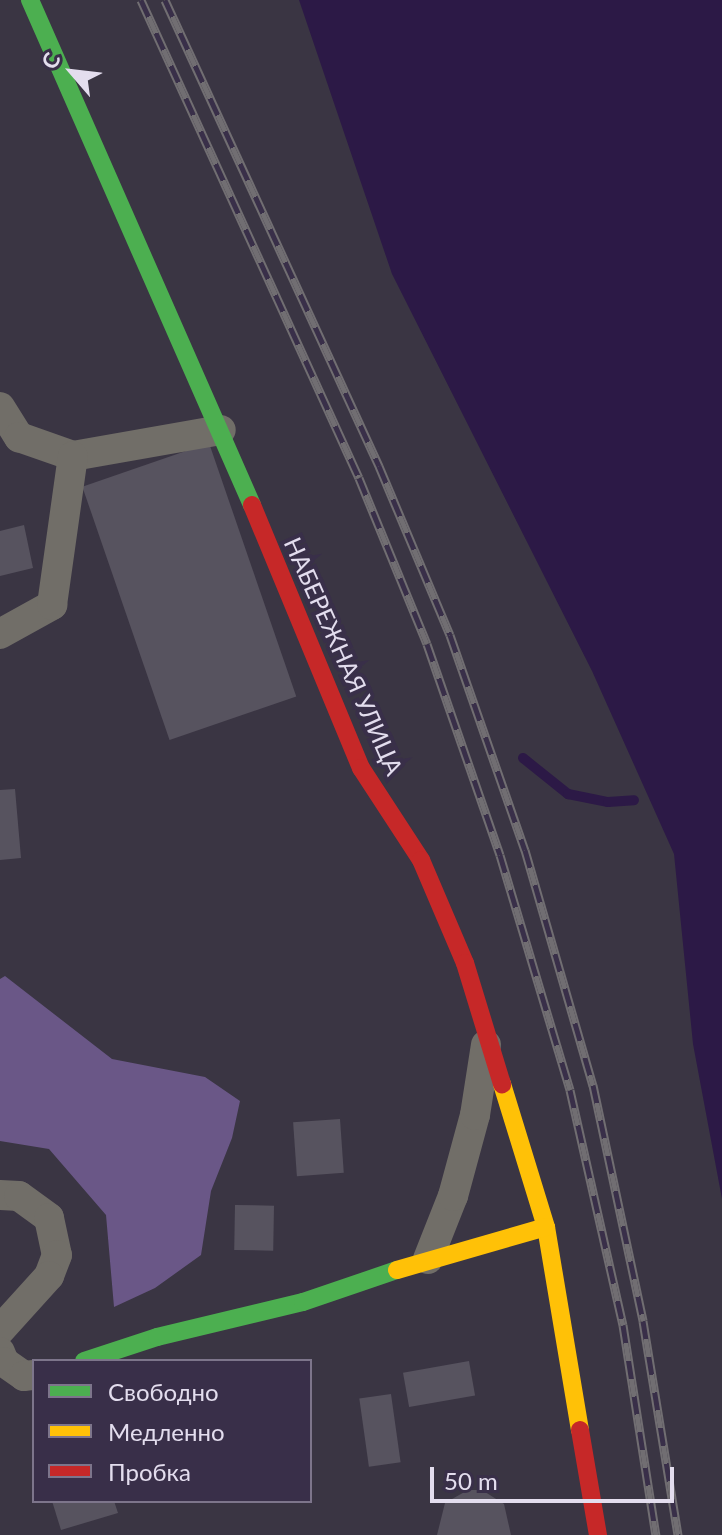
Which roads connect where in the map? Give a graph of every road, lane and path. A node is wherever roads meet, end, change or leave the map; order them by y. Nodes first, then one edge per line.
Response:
1 (30, 0) edge
2 (0, 407) edge
3 (221, 430) junction
4 (73, 456) junction
5 (0, 634) edge
6 (488, 1033) junction
7 (0, 1195) edge
8 (546, 1227) junction
9 (428, 1259) junction
10 (0, 1330) edge
11 (0, 1352) edge
12 (91, 1359) edge
13 (32, 1374) edge
14 (598, 1535) edge

1 - 3 street, НАБЕРЕЖНАЯ УЛИЦА
2 - 4 street
3 - 4 street
3 - 6 street, НАБЕРЕЖНАЯ УЛИЦА
4 - 5 street
6 - 8 street, НАБЕРЕЖНАЯ УЛИЦА
6 - 9 street
7 - 10 street
8 - 9 street
8 - 14 street, НАБЕРЕЖНАЯ УЛИЦА
9 - 12 street
11 - 13 street

